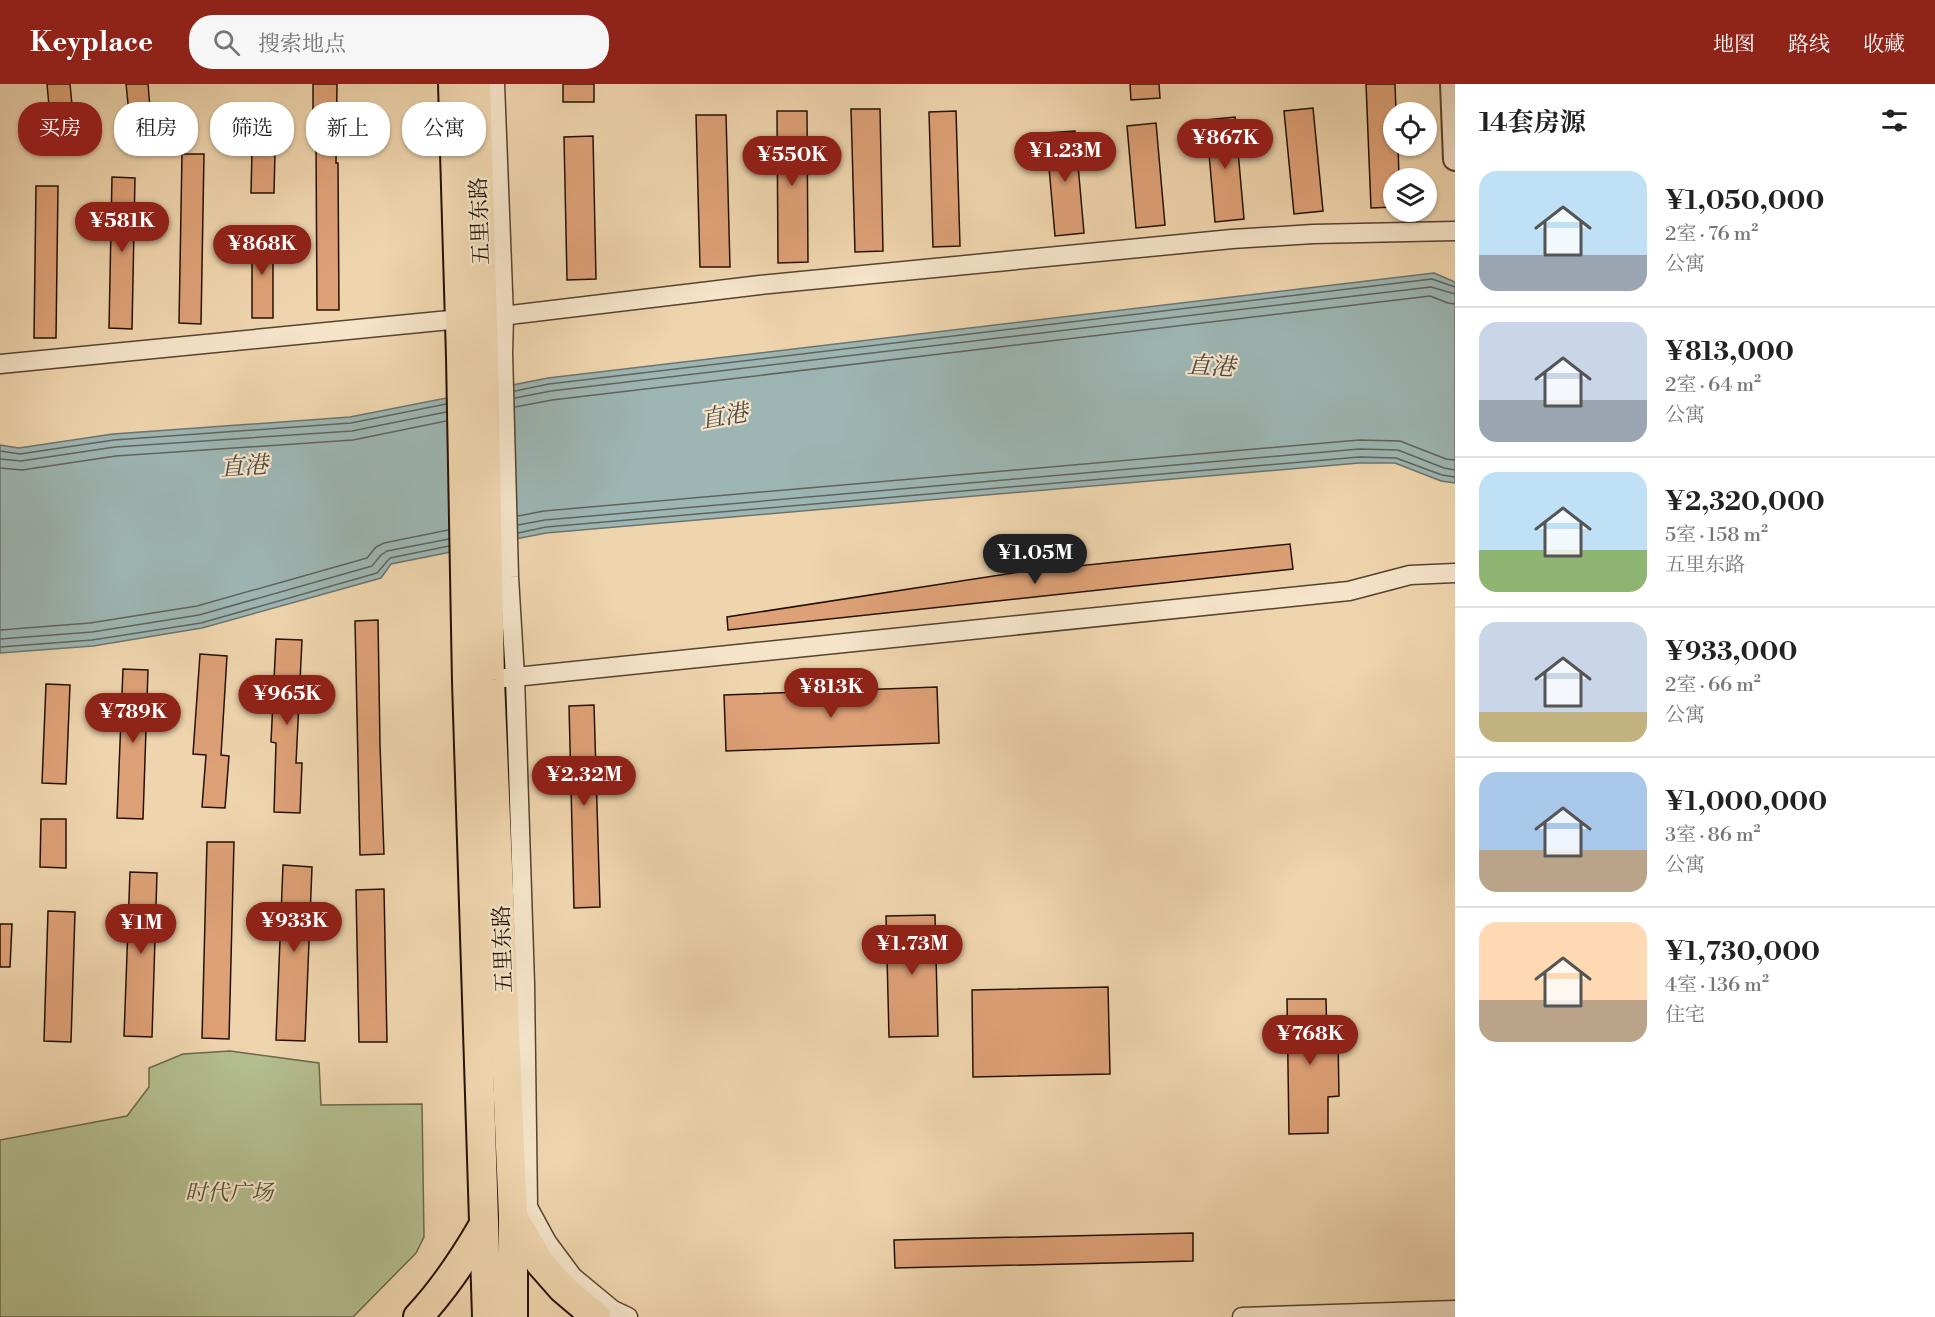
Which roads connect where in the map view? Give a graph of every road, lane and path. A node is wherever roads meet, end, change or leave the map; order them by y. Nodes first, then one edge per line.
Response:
1 (453, 84) edge
2 (476, 84) edge
3 (495, 84) edge
4 (1452, 84) edge
5 (1455, 159) edge
6 (1455, 231) edge
7 (482, 318) junction
8 (0, 364) edge
9 (1455, 573) edge
10 (491, 680) junction
11 (513, 1216) junction
12 (483, 1226) junction
13 (1455, 1310) edge
14 (418, 1317) edge
15 (486, 1317) edge
16 (513, 1317) edge
17 (596, 1317) edge
18 (628, 1317) edge
19 (1242, 1317) edge

1 - 7 main road, 五里东路
2 - 7 main road, 五里东路
3 - 7 street
4 - 5 street
6 - 7 street
7 - 8 street
7 - 10 main road, 五里东路
9 - 10 street
10 - 11 main road, 五里东路
10 - 12 main road, 五里东路
10 - 18 street
11 - 16 main road, 五里东路
11 - 17 main road
12 - 14 main road
12 - 15 main road, 五里东路
13 - 19 street

